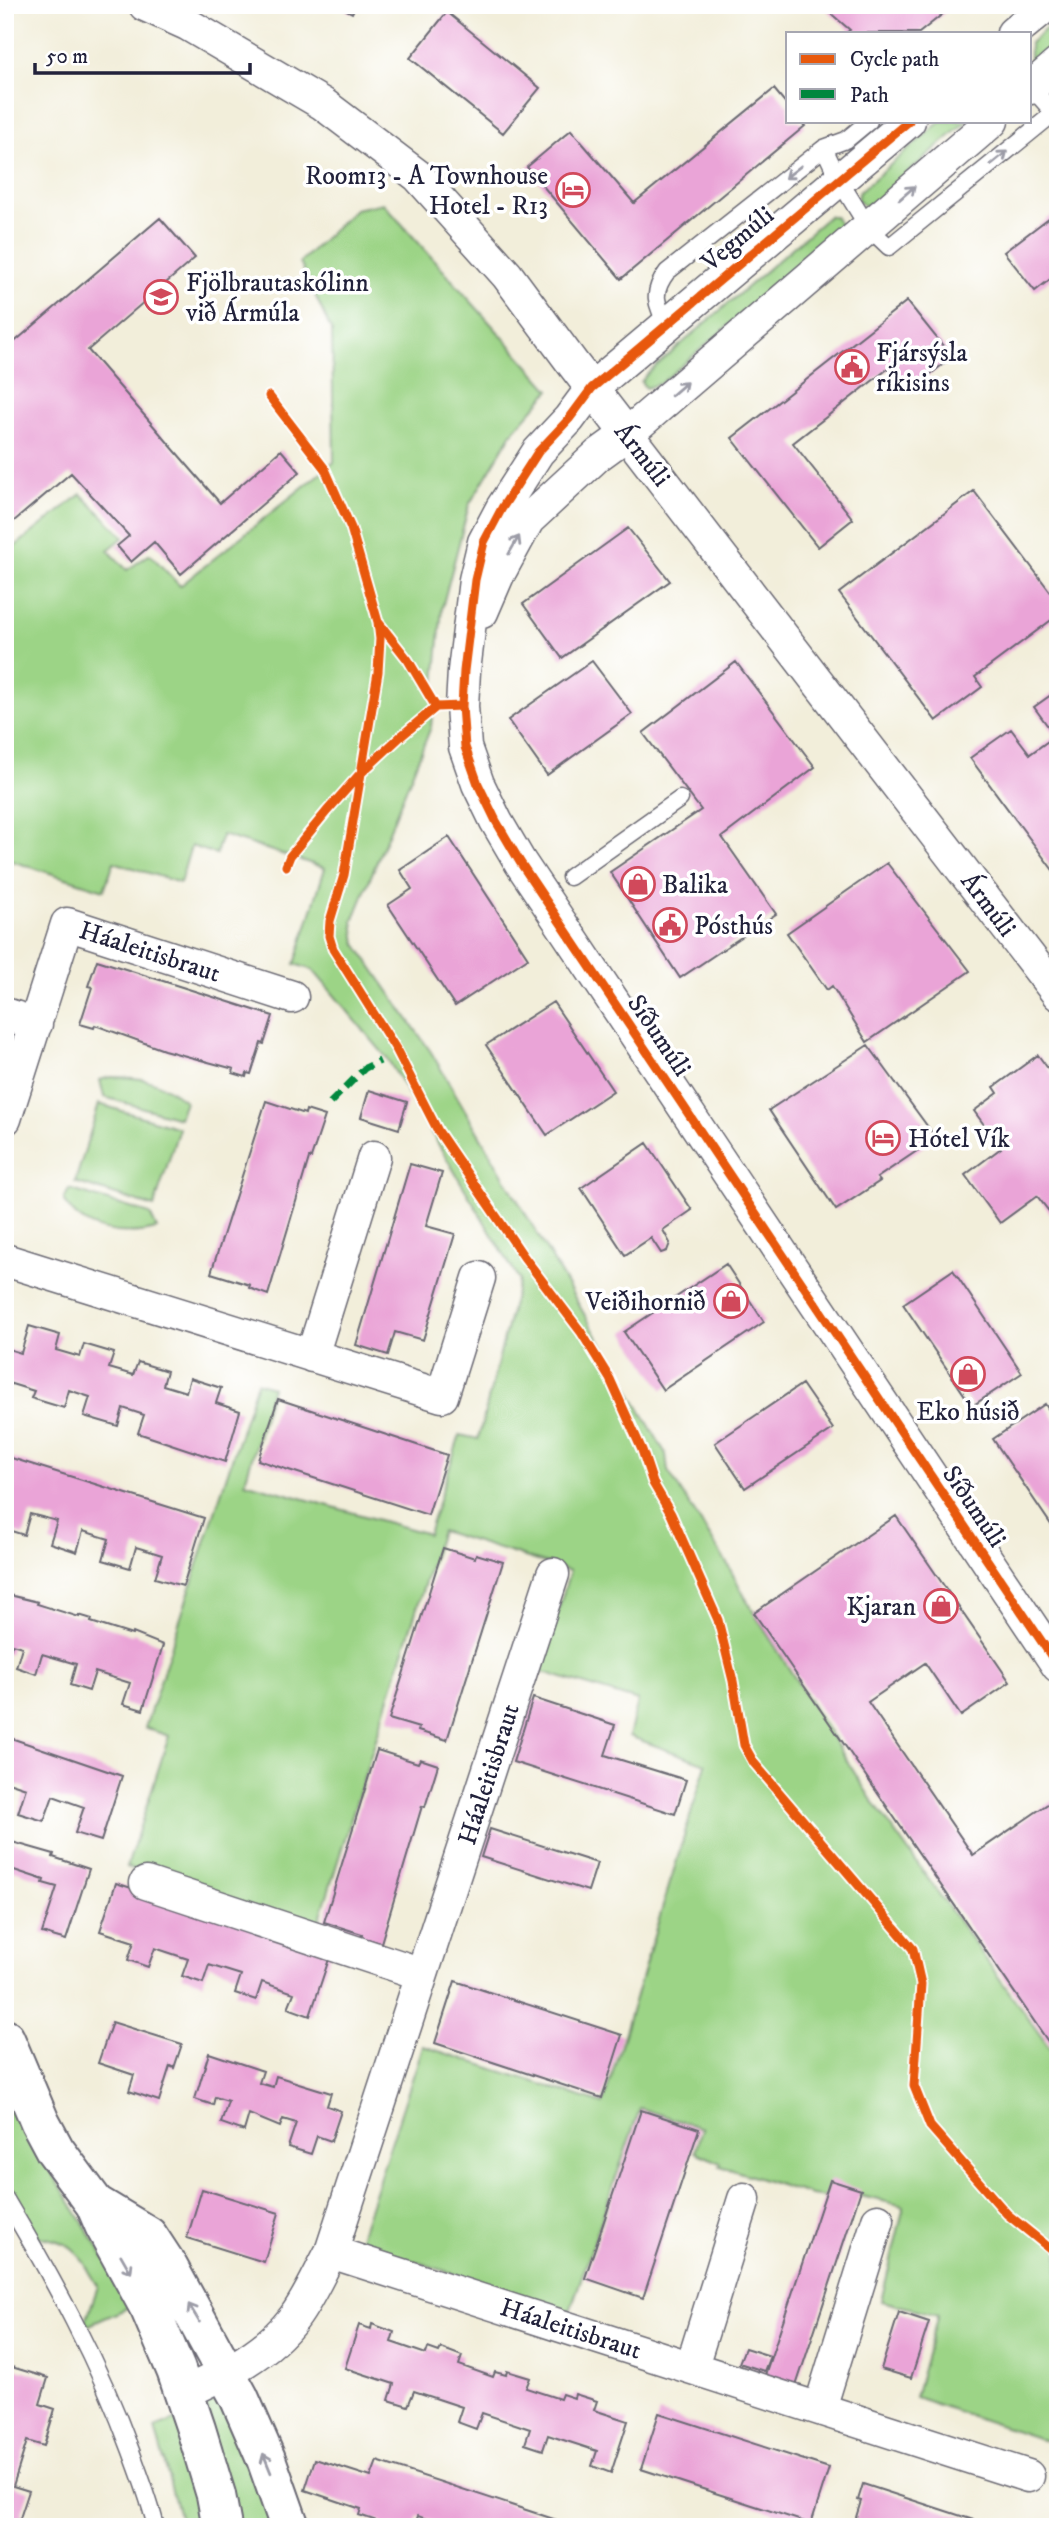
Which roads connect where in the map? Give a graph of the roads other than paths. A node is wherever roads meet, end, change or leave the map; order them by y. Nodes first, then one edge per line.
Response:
1 (1047, 5) edge
2 (155, 7) edge
3 (1017, 23) edge
4 (1058, 64) edge
5 (1032, 85) edge
6 (1032, 89) edge
7 (868, 122) edge
8 (908, 122) edge
9 (991, 122) edge
10 (824, 148) junction
11 (839, 180) junction
12 (878, 237) junction
13 (662, 315) junction
14 (592, 388) junction
15 (627, 434) junction
16 (466, 652) junction
17 (680, 799) dead end
18 (570, 877) dead end
19 (1058, 994) edge
20 (292, 997) dead end
21 (5, 1014) edge
22 (36, 1024) junction
23 (5, 1119) edge
24 (374, 1157) dead end
25 (5, 1261) edge
26 (479, 1278) dead end
27 (312, 1356) junction
28 (553, 1574) dead end
29 (1058, 1666) edge
30 (146, 1883) dead end
31 (422, 1974) junction
32 (5, 2039) edge
33 (5, 2198) edge
34 (744, 2199) dead end
35 (95, 2204) junction
36 (878, 2220) dead end
37 (331, 2252) junction
38 (692, 2366) junction
39 (226, 2372) junction
40 (184, 2393) junction
41 (820, 2408) junction
42 (1028, 2476) dead end
43 (156, 2527) edge
44 (222, 2527) edge
45 (290, 2527) edge

1 - 3 street
2 - 14 street, Ármúli
4 - 5 street
12 -> 6 lane
7 - 10 lane
8 - 11 street, Vegmúli
12 -> 9 street
10 - 11 lane
10 -> 13 lane
11 - 12 lane
11 - 13 street, Vegmúli
15 -> 12 street
13 - 14 street, Vegmúli
14 - 15 street, Ármúli
14 - 16 street, Síðumúli
16 -> 15 street, Síðumúli
15 - 19 street, Ármúli
16 - 29 street, Síðumúli
17 - 18 lane
20 - 22 street, Háaleitisbraut
21 - 22 street
22 - 23 street, Háaleitisbraut
24 - 27 street
25 - 27 street
26 - 27 street
28 - 31 street, Háaleitisbraut
30 - 31 street
31 - 37 street, Háaleitisbraut
32 - 35 street
33 - 43 lane
34 - 38 street
39 -> 35 street
35 -> 40 street
36 - 41 street
37 - 38 street, Háaleitisbraut
37 - 39 street, Háaleitisbraut
38 - 41 street, Háaleitisbraut
39 - 40 street, Háaleitisbraut
45 -> 39 street
40 - 44 street
41 - 42 street, Háaleitisbraut

